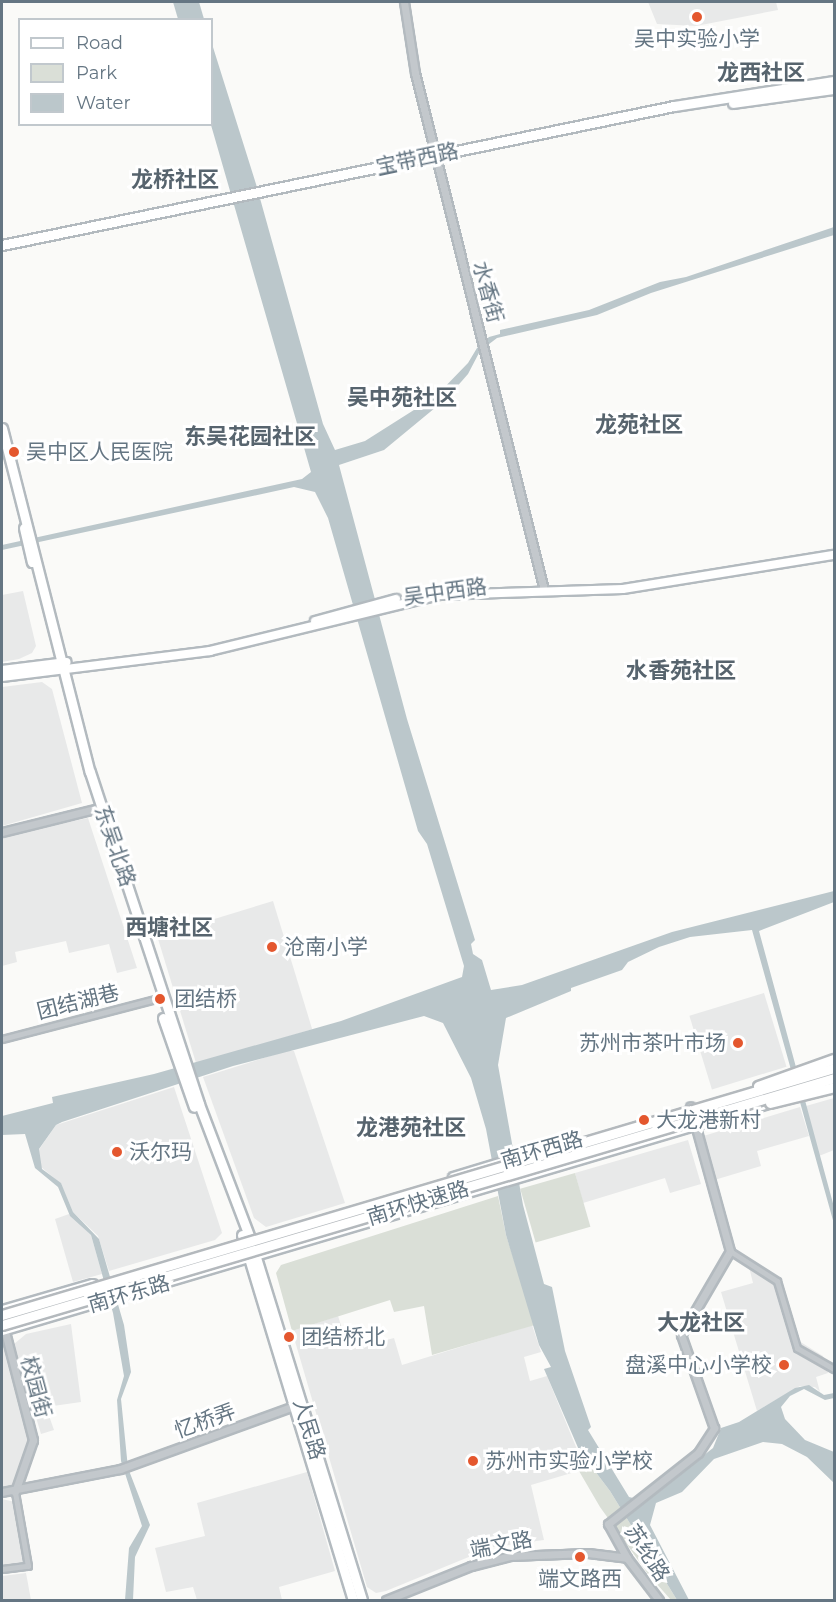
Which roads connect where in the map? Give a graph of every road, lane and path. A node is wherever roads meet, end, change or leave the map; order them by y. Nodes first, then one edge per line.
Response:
1 (404, 2) edge
2 (834, 81) edge
3 (834, 89) edge
4 (435, 158) junction
5 (231, 200) junction
6 (2, 245) edge
7 (2, 250) edge
8 (2, 428) edge
9 (2, 449) edge
10 (30, 542) junction
11 (834, 550) edge
12 (834, 555) edge
13 (543, 587) junction
14 (62, 665) junction
15 (2, 669) edge
16 (2, 677) edge
17 (100, 808) junction
18 (2, 832) edge
19 (160, 998) junction
20 (2, 1039) edge
21 (834, 1059) edge
22 (834, 1066) edge
23 (834, 1078) edge
24 (834, 1085) edge
25 (731, 1104) junction
26 (690, 1106) junction
27 (696, 1124) junction
28 (247, 1239) junction
29 (730, 1251) junction
30 (252, 1258) junction
31 (2, 1310) edge
32 (2, 1316) edge
33 (2, 1326) edge
34 (834, 1369) edge
35 (299, 1405) junction
36 (2, 1492) edge
37 (15, 1492) junction
38 (627, 1558) junction
39 (2, 1569) edge
40 (353, 1600) edge
41 (362, 1600) edge
42 (386, 1600) edge
43 (659, 1600) edge

1 - 4 street, 水香街
2 - 4 main road, 宝带西路
3 - 4 main road, 宝带西路
4 - 5 main road, 宝带西路
4 - 13 street, 水香街
5 - 6 main road, 宝带西路
5 - 7 main road, 宝带西路
8 - 10 main road, 东吴北路
9 - 10 main road, 东吴北路
10 - 14 main road, 东吴北路
11 - 13 main road, 吴中西路
12 - 13 main road, 吴中西路
13 - 14 main road, 吴中西路
14 - 15 main road
14 - 16 main road
14 - 17 main road, 东吴北路
17 - 18 street
17 - 19 main road, 东吴北路
19 - 20 street, 团结湖巷
19 - 28 main road, 东吴北路
21 - 25 main road, bridge
22 - 25 main road, 南环快速路, bridge
22 - 26 main road, 南环西路, bridge
23 - 25 main road, 南环快速路, bridge
24 - 25 main road, bridge
24 - 27 main road, 南环西路, bridge
25 - 32 main road, 南环快速路, bridge
25 - 33 main road, 南环快速路, bridge
26 - 27 street
26 - 28 main road, 南环西路
27 - 29 street
27 - 30 main road, 南环西路
28 - 30 main road, 东吴北路
28 - 31 main road, 南环东路, bridge
29 - 34 street
29 - 38 street, 苏纶路
30 - 33 main road, 南环东路
30 - 35 main road, 人民路
33 - 37 street, 校园街
35 - 37 street, 忆桥弄
35 - 40 main road, 人民路
35 - 41 main road, 人民路
36 - 37 street, 忆桥弄
37 - 39 street, 校园街
38 - 42 street, 端文路
38 - 43 street, 苏纶路

